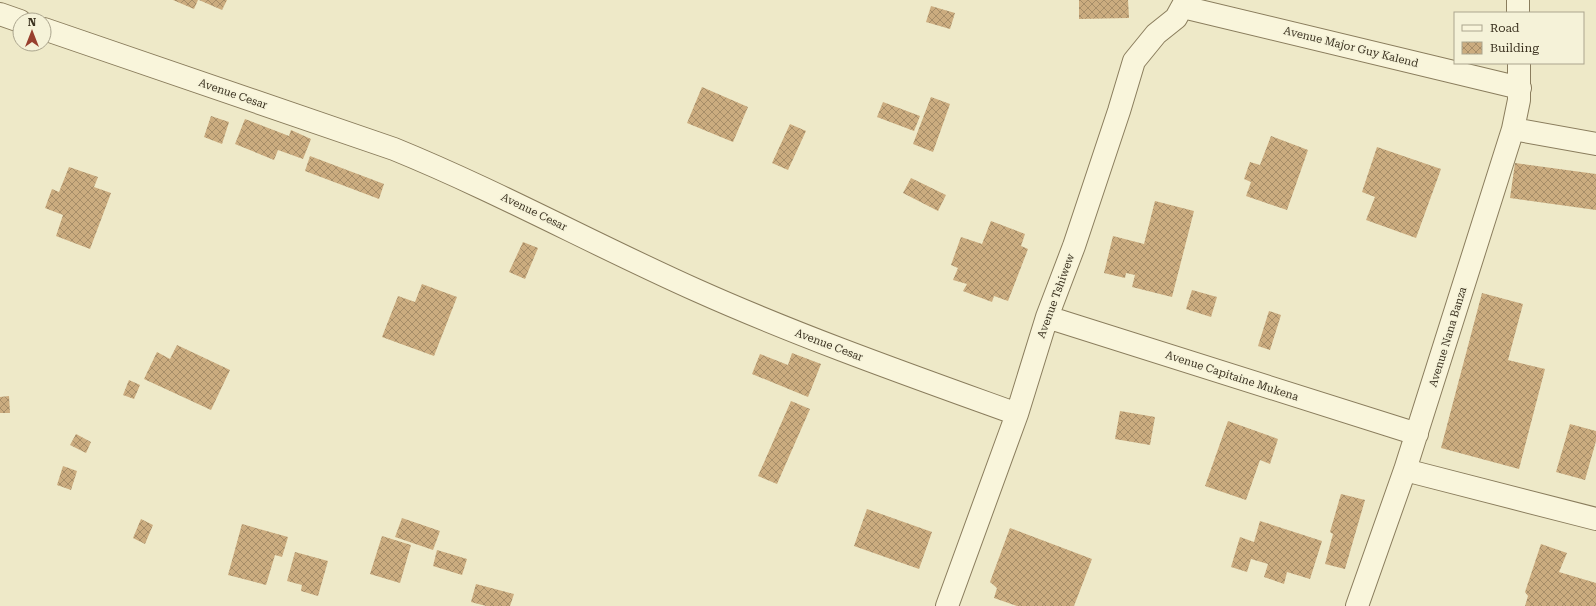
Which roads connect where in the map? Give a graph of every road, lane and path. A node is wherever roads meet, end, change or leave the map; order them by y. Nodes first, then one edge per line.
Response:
1 (1518, 0) edge
2 (1184, 4) edge
3 (1518, 12) edge
4 (0, 14) edge
5 (12, 18) edge
6 (52, 32) edge
7 (1519, 64) edge
8 (1520, 88) junction
9 (1513, 128) junction
10 (1596, 144) edge
11 (1047, 317) junction
12 (1017, 414) junction
13 (1417, 434) junction
14 (1406, 470) junction
15 (1596, 518) edge
16 (947, 606) edge
17 (1357, 606) edge

1 - 3 street
2 - 8 street, Avenue Major Guy Kalend
2 - 11 street, Avenue Tshiwew
4 - 5 street
6 - 12 street, Avenue Cesar
7 - 8 street, Avenue Nana Banza
8 - 9 street, Avenue Nana Banza
9 - 10 street
9 - 13 street, Avenue Nana Banza
11 - 12 street, Avenue Tshiwew
11 - 13 street, Avenue Capitaine Mukena
12 - 16 street, Avenue Tshiwew
13 - 14 street, Avenue Nana Banza
14 - 15 street
14 - 17 street, Avenue Nana Banza

